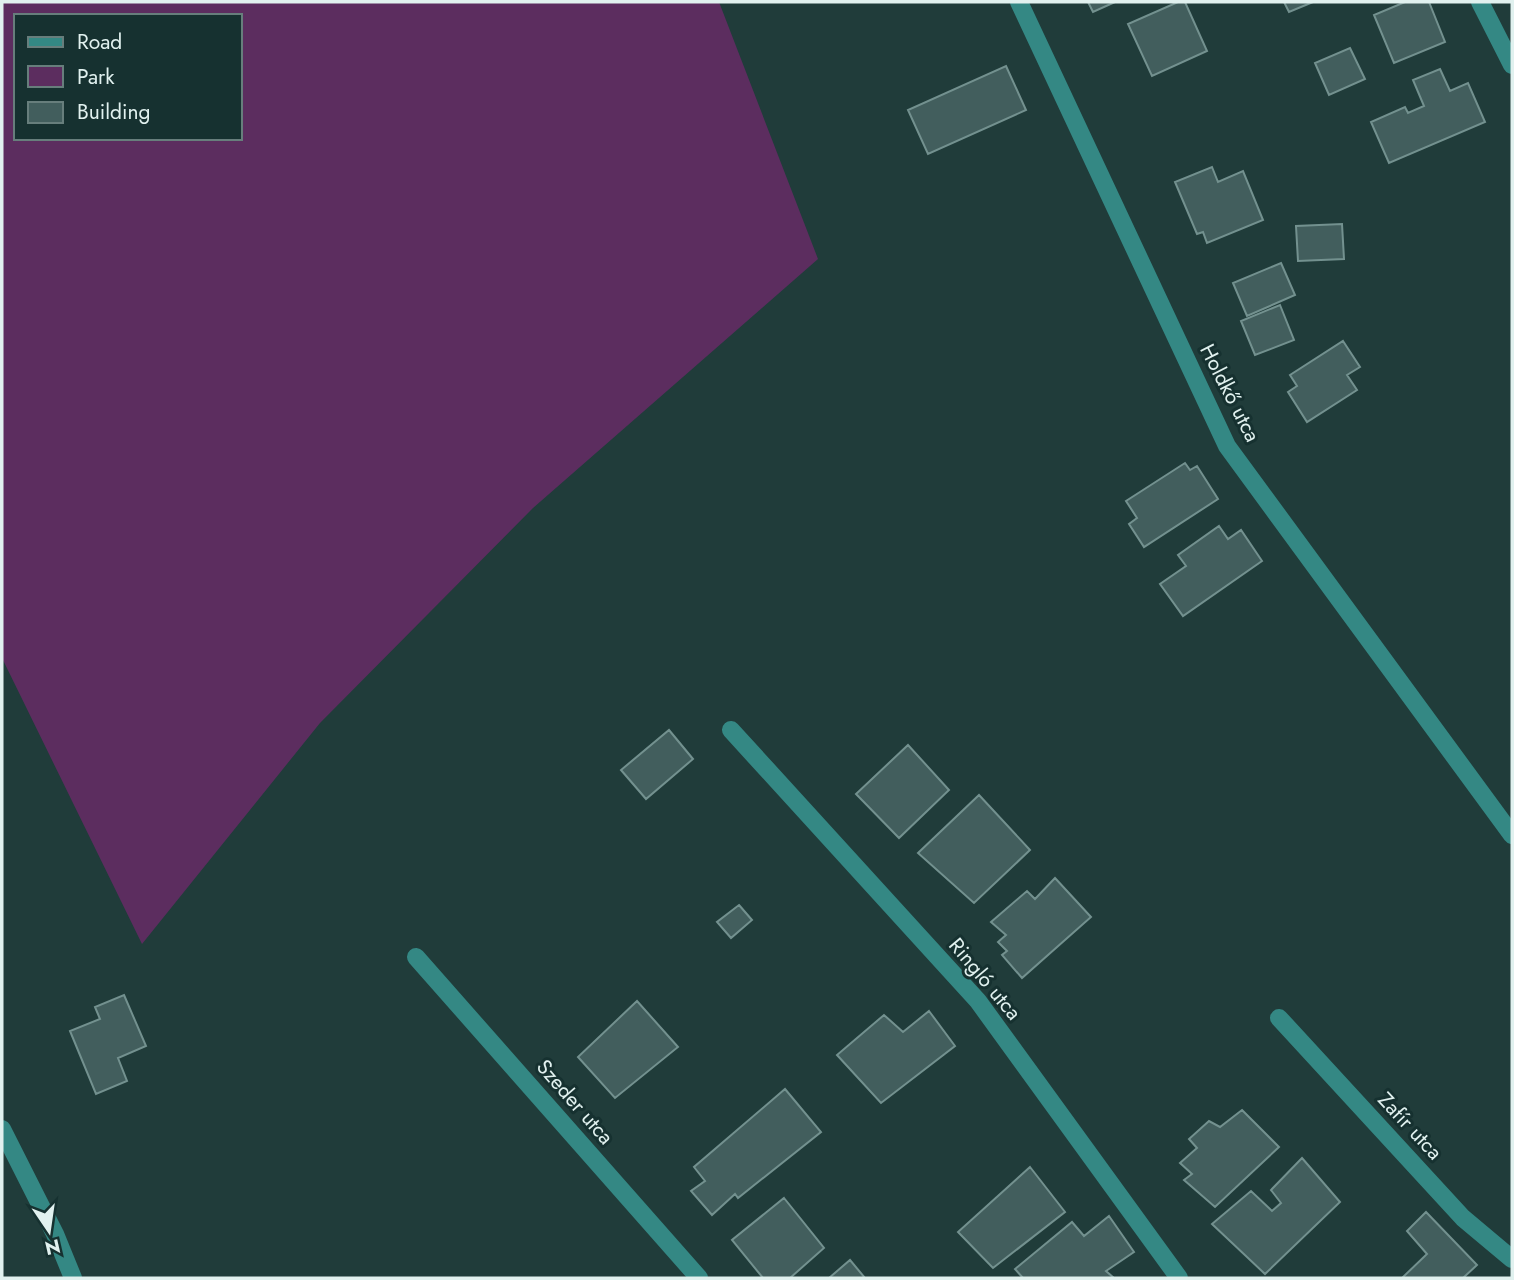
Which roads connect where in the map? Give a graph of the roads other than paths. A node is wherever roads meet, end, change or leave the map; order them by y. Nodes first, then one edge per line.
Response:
1 (1019, 2) edge
2 (1480, 2) edge
3 (1512, 65) edge
4 (732, 730) dead end
5 (1512, 835) edge
6 (416, 957) dead end
7 (1279, 1018) dead end
8 (2, 1129) edge
9 (1512, 1259) edge
10 (73, 1278) edge
11 (699, 1278) edge
12 (1179, 1278) edge

1 - 5 street, Holdkő utca
2 - 3 street
4 - 12 street, Ringló utca
6 - 11 street, Szeder utca
7 - 9 street, Zafír utca
8 - 10 street

